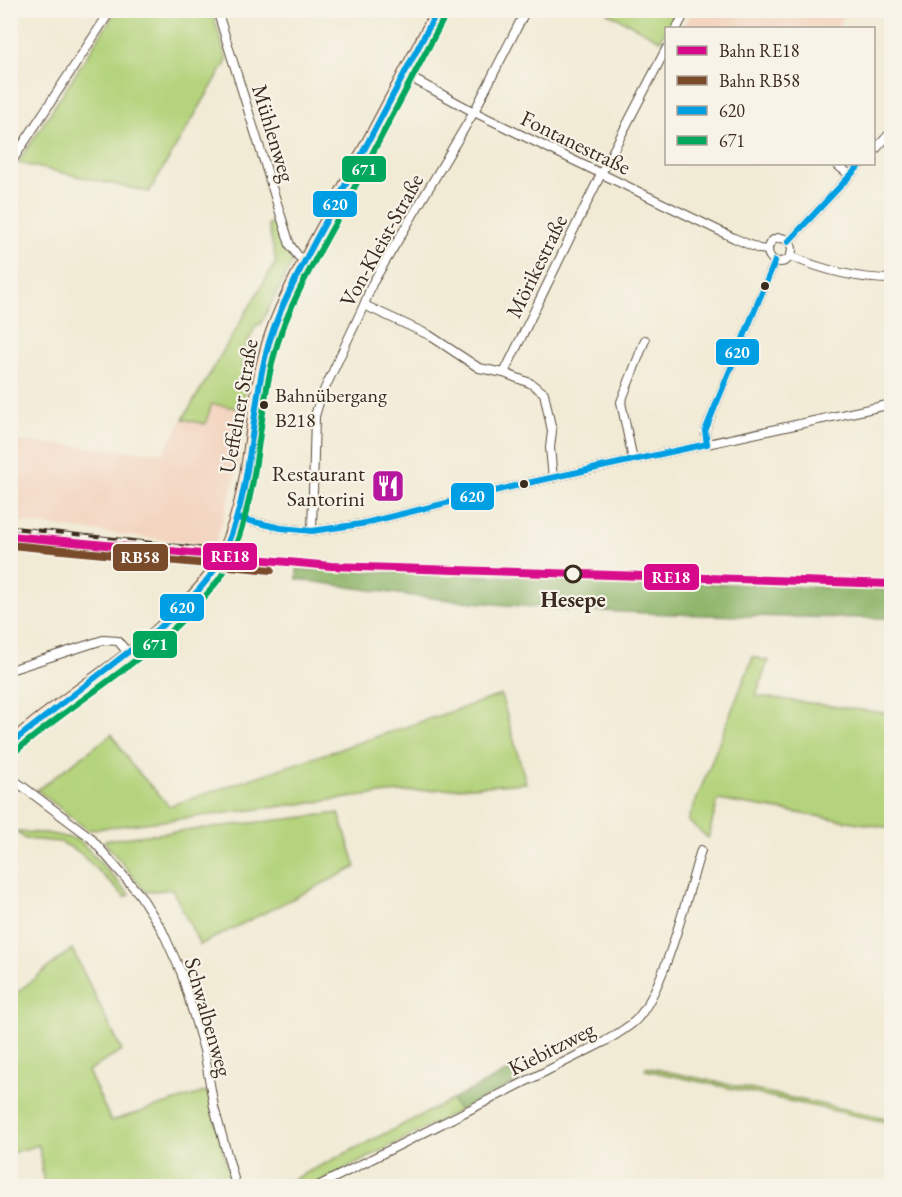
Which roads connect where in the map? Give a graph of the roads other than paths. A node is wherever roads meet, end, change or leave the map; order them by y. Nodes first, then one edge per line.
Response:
1 (111, 10) edge
2 (217, 10) edge
3 (438, 10) edge
4 (526, 10) edge
5 (686, 10) edge
6 (678, 27) edge
7 (664, 61) edge
8 (404, 74) junction
9 (474, 112) junction
10 (891, 131) edge
11 (875, 148) edge
12 (10, 164) edge
13 (837, 165) edge
14 (860, 165) edge
15 (601, 174) junction
16 (850, 175) junction
17 (788, 242) junction
18 (768, 250) junction
19 (790, 256) junction
20 (306, 261) junction
21 (775, 261) junction
22 (891, 279) edge
23 (364, 305) junction
24 (645, 340) dead end
25 (504, 373) junction
26 (891, 404) edge
27 (707, 444) junction
28 (633, 460) junction
29 (553, 477) junction
30 (237, 518) junction
31 (312, 531) junction
32 (128, 653) junction
33 (10, 670) edge
34 (10, 744) edge
35 (10, 777) edge
36 (701, 850) dead end
37 (236, 1186) edge
38 (318, 1186) edge

1 - 12 street
2 - 20 street, Mühlenweg
3 - 8 street, Ueffelner Straße
4 - 9 street, Von-Kleist-Straße
5 - 6 street
7 - 15 street, Mörikestraße
8 - 9 street, Fontanestraße
8 - 20 street, Ueffelner Straße
9 - 15 street, Fontanestraße
9 - 23 street, Von-Kleist-Straße
10 - 11 street
13 - 16 street
14 - 16 street
15 - 18 street, Fontanestraße
15 - 25 street, Mörikestraße
16 - 17 street
17 - 18 street
17 - 19 street
18 - 21 street
19 - 21 street
19 - 22 street
20 - 30 street, Ueffelner Straße
21 - 27 street
23 - 25 street
23 - 31 street, Von-Kleist-Straße
24 - 28 street
25 - 29 street
26 - 27 street
27 - 28 street
28 - 29 street
29 - 31 street
30 - 31 street
30 - 32 street, Ueffelner Straße
32 - 33 street
32 - 34 street, Ueffelner Straße
35 - 37 street, Schwalbenweg
36 - 38 street, Kiebitzweg

